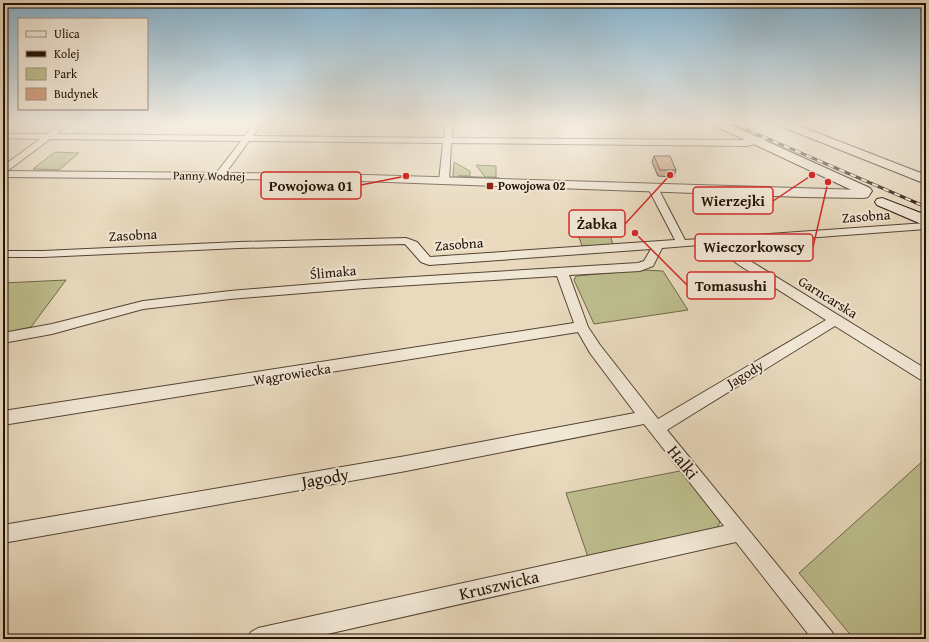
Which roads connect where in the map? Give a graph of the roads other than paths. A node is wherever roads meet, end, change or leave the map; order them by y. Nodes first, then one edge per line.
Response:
1 (27, 152) edge
2 (237, 152) edge
3 (445, 152) edge
4 (783, 152) edge
5 (856, 152) edge
6 (3, 170) edge
7 (3, 174) edge
8 (219, 176) junction
9 (925, 180) edge
10 (444, 181) junction
11 (653, 188) junction
12 (874, 196) junction
13 (926, 215) edge
14 (926, 221) edge
15 (926, 226) edge
16 (715, 242) junction
17 (682, 244) junction
18 (658, 245) junction
19 (3, 254) edge
20 (562, 272) junction
21 (835, 320) junction
22 (582, 327) junction
23 (3, 338) edge
24 (926, 376) edge
25 (3, 418) edge
26 (651, 423) junction
27 (740, 532) junction
28 (3, 534) edge
29 (258, 639) edge
30 (824, 639) edge

1 - 6 street
2 - 8 street
3 - 10 street
4 - 12 main road
5 - 9 main road
7 - 8 street, Panny Wodnej
8 - 10 street, Panny Wodnej
10 - 11 street, Panny Wodnej
11 - 12 street, Panny Wodnej
11 - 17 street
12 - 13 main road
12 - 14 main road
15 - 16 street, Zasobna
16 - 17 street, Zasobna
16 - 21 street, Garncarska
17 - 18 street, Zasobna
18 - 19 street, Zasobna
18 - 20 street, Ślimaka
20 - 22 street, Halki
20 - 23 street, Ślimaka
21 - 24 street, Garncarska
21 - 26 street, Jagody
22 - 25 street, Wągrowiecka
22 - 26 street, Halki
26 - 27 street, Halki
26 - 28 street, Jagody
27 - 29 street, Kruszwicka
27 - 30 street, Halki

